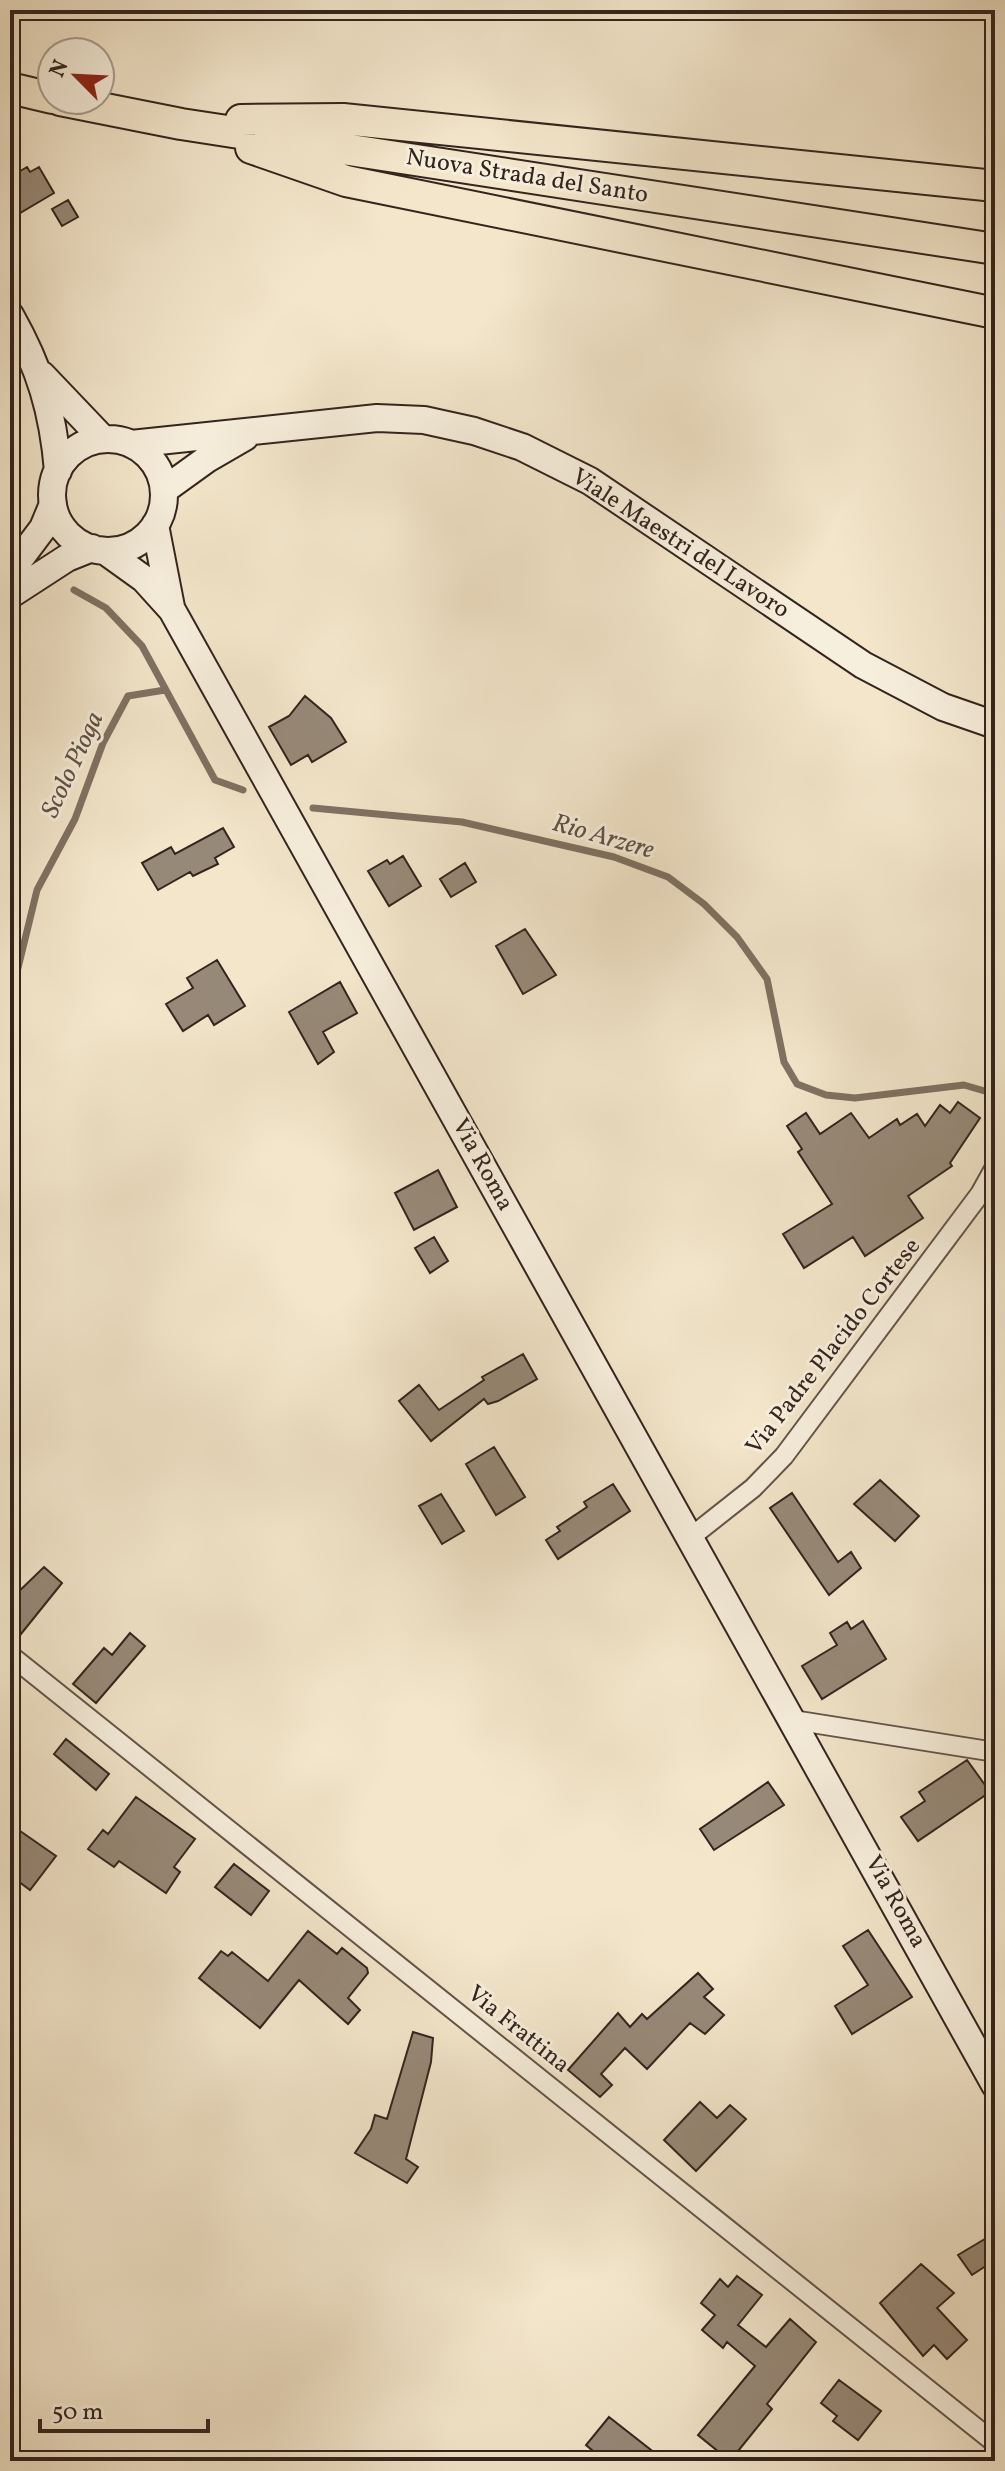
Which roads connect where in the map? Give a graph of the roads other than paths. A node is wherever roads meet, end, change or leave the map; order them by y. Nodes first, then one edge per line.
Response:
1 (10, 88) edge
2 (36, 94) edge
3 (116, 112) edge
4 (181, 124) junction
5 (995, 186) edge
6 (995, 249) edge
7 (995, 313) edge
8 (10, 315) edge
9 (41, 374) junction
10 (252, 433) junction
11 (103, 439) junction
12 (131, 444) junction
13 (58, 471) junction
14 (164, 490) junction
15 (53, 504) junction
16 (155, 525) junction
17 (98, 550) junction
18 (10, 572) edge
19 (10, 595) edge
20 (172, 610) junction
21 (995, 725) edge
22 (995, 1167) edge
23 (691, 1537) junction
24 (10, 1655) edge
25 (793, 1720) junction
26 (995, 1752) edge
27 (995, 2085) edge
28 (995, 2443) edge

1 - 2 highway
3 - 4 highway, Nuova Strada del Santo
4 - 5 highway
4 - 6 highway, Nuova Strada del Santo
4 - 7 highway
8 - 9 main road
9 - 11 main road
9 - 13 main road
10 - 12 main road, Viale Maestri del Lavoro
10 - 14 main road, Viale Maestri del Lavoro
10 - 21 main road, Viale Maestri del Lavoro
11 - 12 main road
11 - 13 main road
12 - 14 main road
13 - 15 main road
14 - 16 main road
15 - 17 main road
15 - 18 main road
16 - 17 main road
16 - 20 main road, Via Roma
17 - 19 main road
17 - 20 main road, Via Roma
20 - 23 main road, Via Roma
22 - 23 street, Via Padre Placido Cortese
23 - 25 main road, Via Roma
24 - 28 street, Via Frattina
25 - 26 street
25 - 27 main road, Via Roma

